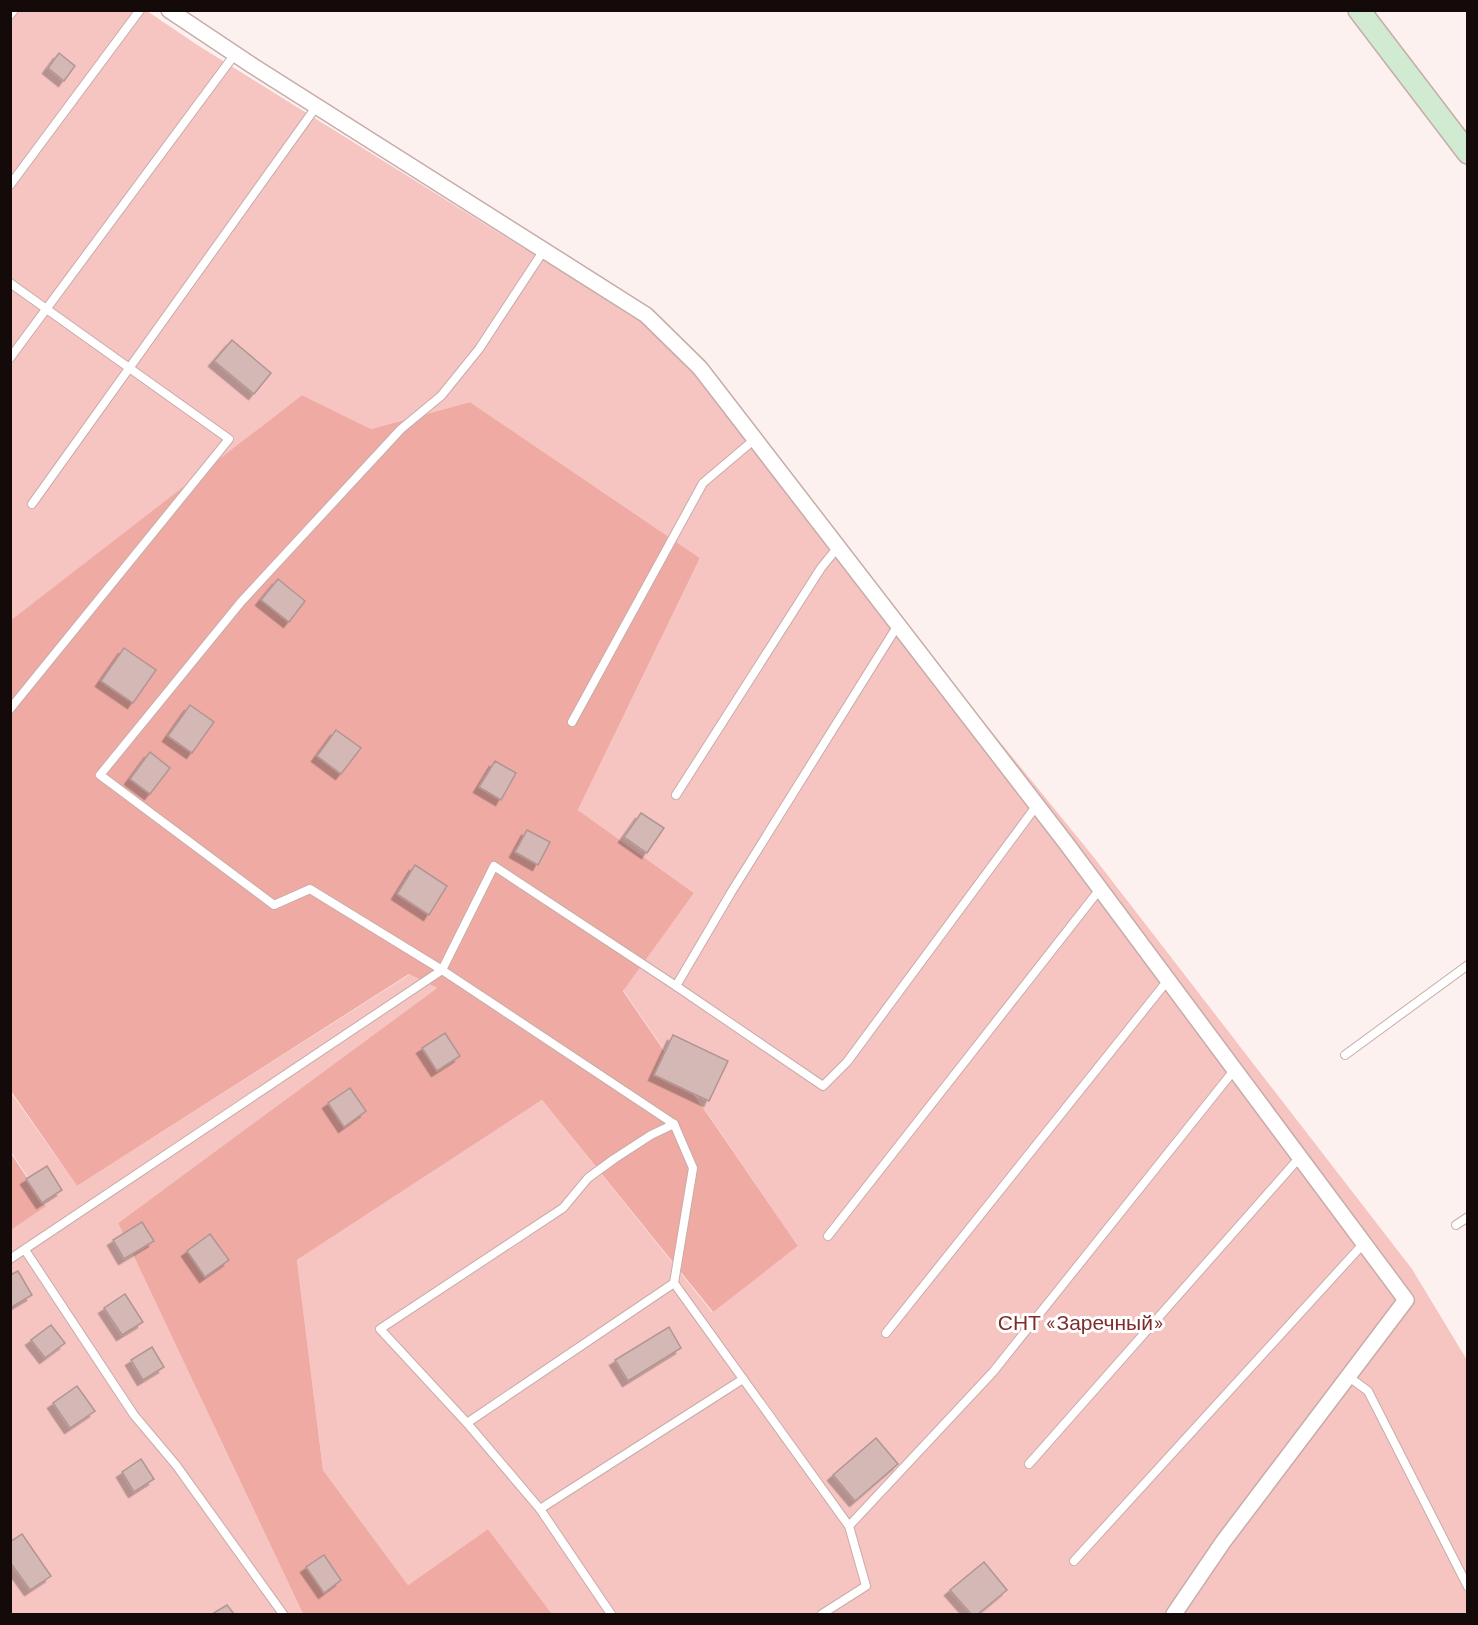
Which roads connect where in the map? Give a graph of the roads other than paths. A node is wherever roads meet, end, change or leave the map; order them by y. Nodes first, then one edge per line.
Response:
1 (14, 10) edge
2 (140, 10) edge
3 (169, 10) edge
4 (1359, 10) edge
5 (10, 15) edge
6 (235, 54) junction
7 (316, 107) junction
8 (1467, 153) edge
9 (10, 185) edge
10 (544, 250) junction
11 (10, 283) edge
12 (46, 309) junction
13 (10, 358) edge
14 (130, 368) junction
15 (755, 439) junction
16 (32, 504) dead end
17 (838, 547) junction
18 (898, 625) junction
19 (10, 709) edge
20 (572, 722) dead end
21 (676, 795) dead end
22 (1036, 805) junction
23 (1100, 889) junction
24 (1467, 965) edge
25 (442, 970) junction
26 (1168, 980) junction
27 (676, 986) junction
28 (1345, 1055) dead end
29 (1234, 1069) junction
30 (675, 1124) junction
31 (1300, 1156) junction
32 (1467, 1217) edge
33 (1456, 1225) dead end
34 (828, 1236) dead end
35 (1364, 1243) junction
36 (25, 1250) junction
37 (10, 1259) edge
38 (674, 1283) junction
39 (886, 1333) dead end
40 (1349, 1377) junction
41 (743, 1379) junction
42 (466, 1423) junction
43 (1029, 1464) dead end
44 (540, 1509) junction
45 (849, 1526) junction
46 (1074, 1562) dead end
47 (1467, 1587) edge
48 (283, 1614) edge
49 (611, 1614) edge
50 (822, 1614) edge
51 (1174, 1614) edge

1 - 5 lane
2 - 9 lane
3 - 6 street
4 - 8 street
6 - 7 street
6 - 12 lane
7 - 10 street
7 - 14 lane
10 - 15 street
10 - 25 lane
11 - 12 lane
12 - 13 lane
12 - 14 lane
14 - 16 lane
14 - 19 lane
15 - 17 street
15 - 20 lane
17 - 18 street
17 - 21 lane
18 - 22 street
18 - 27 lane
22 - 23 street
22 - 27 lane
23 - 26 street
23 - 34 lane
24 - 28 lane
25 - 27 lane
25 - 30 lane
25 - 36 lane
26 - 29 street
26 - 39 lane
29 - 31 street
29 - 45 lane
30 - 38 lane
30 - 42 lane
31 - 35 street
31 - 43 lane
32 - 33 lane
35 - 40 street
35 - 46 lane
36 - 37 lane
36 - 48 lane
38 - 41 lane
38 - 42 lane
40 - 47 lane
40 - 51 street
41 - 44 lane
41 - 45 lane
42 - 44 lane
44 - 49 lane
45 - 50 lane

